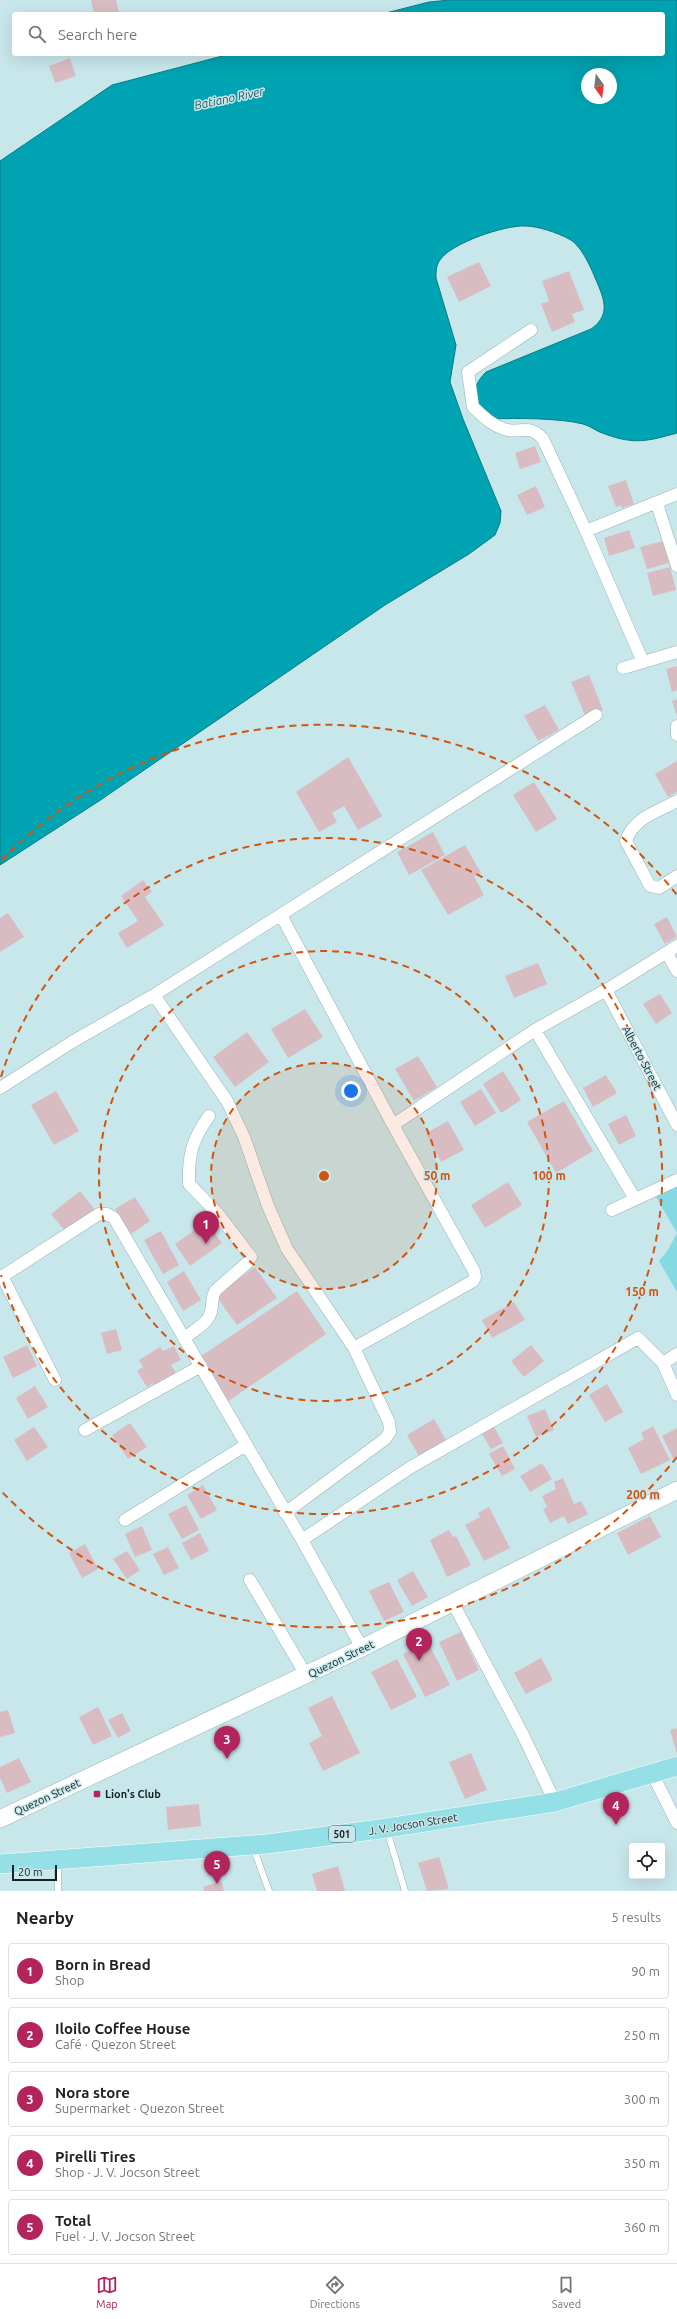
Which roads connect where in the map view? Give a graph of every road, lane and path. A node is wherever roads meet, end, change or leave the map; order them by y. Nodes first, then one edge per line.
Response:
1 (531, 330) dead end
2 (677, 494) edge
3 (657, 504) junction
4 (586, 531) junction
5 (677, 566) edge
6 (677, 652) edge
7 (643, 662) junction
8 (623, 668) dead end
9 (596, 715) dead end
10 (677, 801) edge
11 (677, 876) edge
12 (282, 915) junction
13 (672, 950) edge
14 (677, 972) edge
15 (606, 990) junction
16 (154, 995) junction
17 (535, 1030) junction
18 (0, 1088) edge
19 (209, 1116) dead end
20 (392, 1125) junction
21 (677, 1125) edge
22 (677, 1180) edge
23 (635, 1199) junction
24 (612, 1210) dead end
25 (1, 1277) edge
26 (184, 1339) junction
27 (354, 1348) junction
28 (677, 1354) edge
29 (663, 1363) junction
30 (201, 1366) junction
31 (55, 1380) dead end
32 (677, 1395) edge
33 (85, 1430) dead end
34 (246, 1445) junction
35 (677, 1490) edge
36 (285, 1513) junction
37 (125, 1520) dead end
38 (302, 1540) junction
39 (250, 1580) dead end
40 (453, 1603) junction
41 (362, 1648) junction
42 (306, 1675) junction
43 (677, 1766) edge
44 (652, 1773) junction
45 (555, 1802) junction
46 (1, 1821) edge
47 (677, 1823) edge
48 (387, 1828) junction
49 (253, 1845) junction
50 (58, 1861) junction
51 (0, 1864) edge
52 (58, 1891) edge
53 (269, 1891) edge
54 (405, 1891) edge

1 - 4 street
2 - 3 street
3 - 4 street
3 - 5 street
4 - 7 street
6 - 7 street
7 - 8 street
9 - 12 street
10 - 11 street
12 - 16 street
12 - 20 street
13 - 14 street
13 - 15 street
15 - 17 street
15 - 21 street, Alberto Street
16 - 18 street
16 - 27 street
17 - 20 street
17 - 23 street
19 - 26 street
20 - 27 street
22 - 23 street
23 - 24 street
25 - 26 street
25 - 31 street
26 - 30 street
27 - 36 street
28 - 29 street
29 - 32 street
29 - 38 street
30 - 33 street
30 - 34 street
34 - 36 street
34 - 37 street
35 - 40 main road, Quezon Street
36 - 38 street
38 - 41 street
39 - 42 street
40 - 41 main road, Quezon Street
40 - 45 street
41 - 42 main road, Quezon Street
42 - 46 main road, Quezon Street
43 - 44 main road, J. V. Jocson Street / 501
44 - 45 main road, J. V. Jocson Street / 501
44 - 47 street
45 - 48 main road, J. V. Jocson Street / 501
48 - 49 main road, J. V. Jocson Street / 501
48 - 54 lane
49 - 50 main road, J. V. Jocson Street / 501
49 - 53 lane
50 - 51 main road, J. V. Jocson Street / 501
50 - 52 lane

